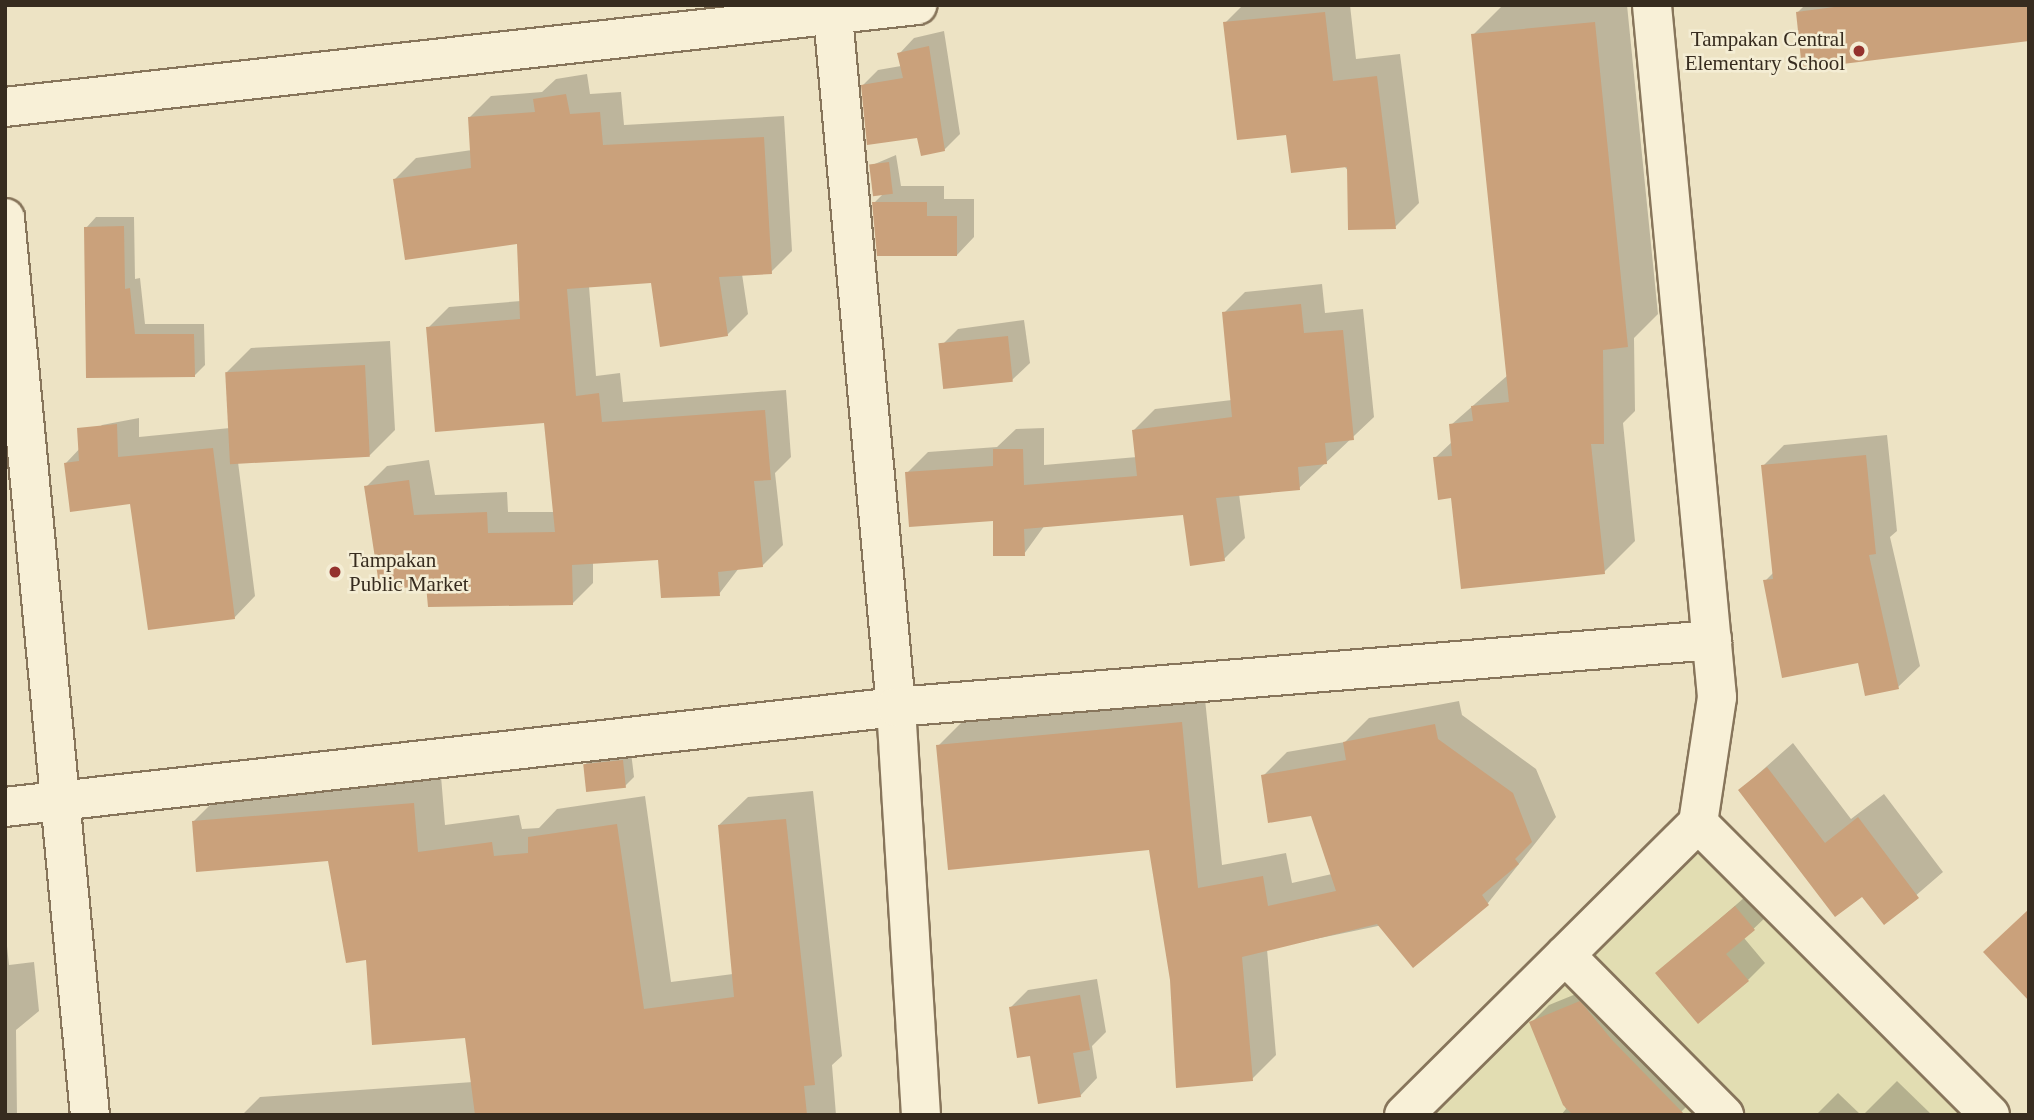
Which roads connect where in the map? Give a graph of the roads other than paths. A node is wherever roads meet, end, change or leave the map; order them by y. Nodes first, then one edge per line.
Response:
1 (917, 5) edge
2 (1652, 5) edge
3 (832, 8) edge
4 (5, 107) edge
5 (5, 218) edge
6 (1712, 640) junction
7 (896, 707) junction
8 (62, 802) junction
9 (5, 807) edge
10 (1698, 823) junction
11 (1565, 955) junction
12 (90, 1115) edge
13 (921, 1115) edge
14 (1404, 1115) edge
15 (1724, 1115) edge
16 (1990, 1115) edge

1 - 3 street
2 - 6 street
3 - 4 street
3 - 7 street
5 - 8 street
6 - 7 street
6 - 10 street
7 - 8 street
7 - 13 street
8 - 9 street
8 - 12 street
10 - 11 street
10 - 16 street
11 - 14 street
11 - 15 street

